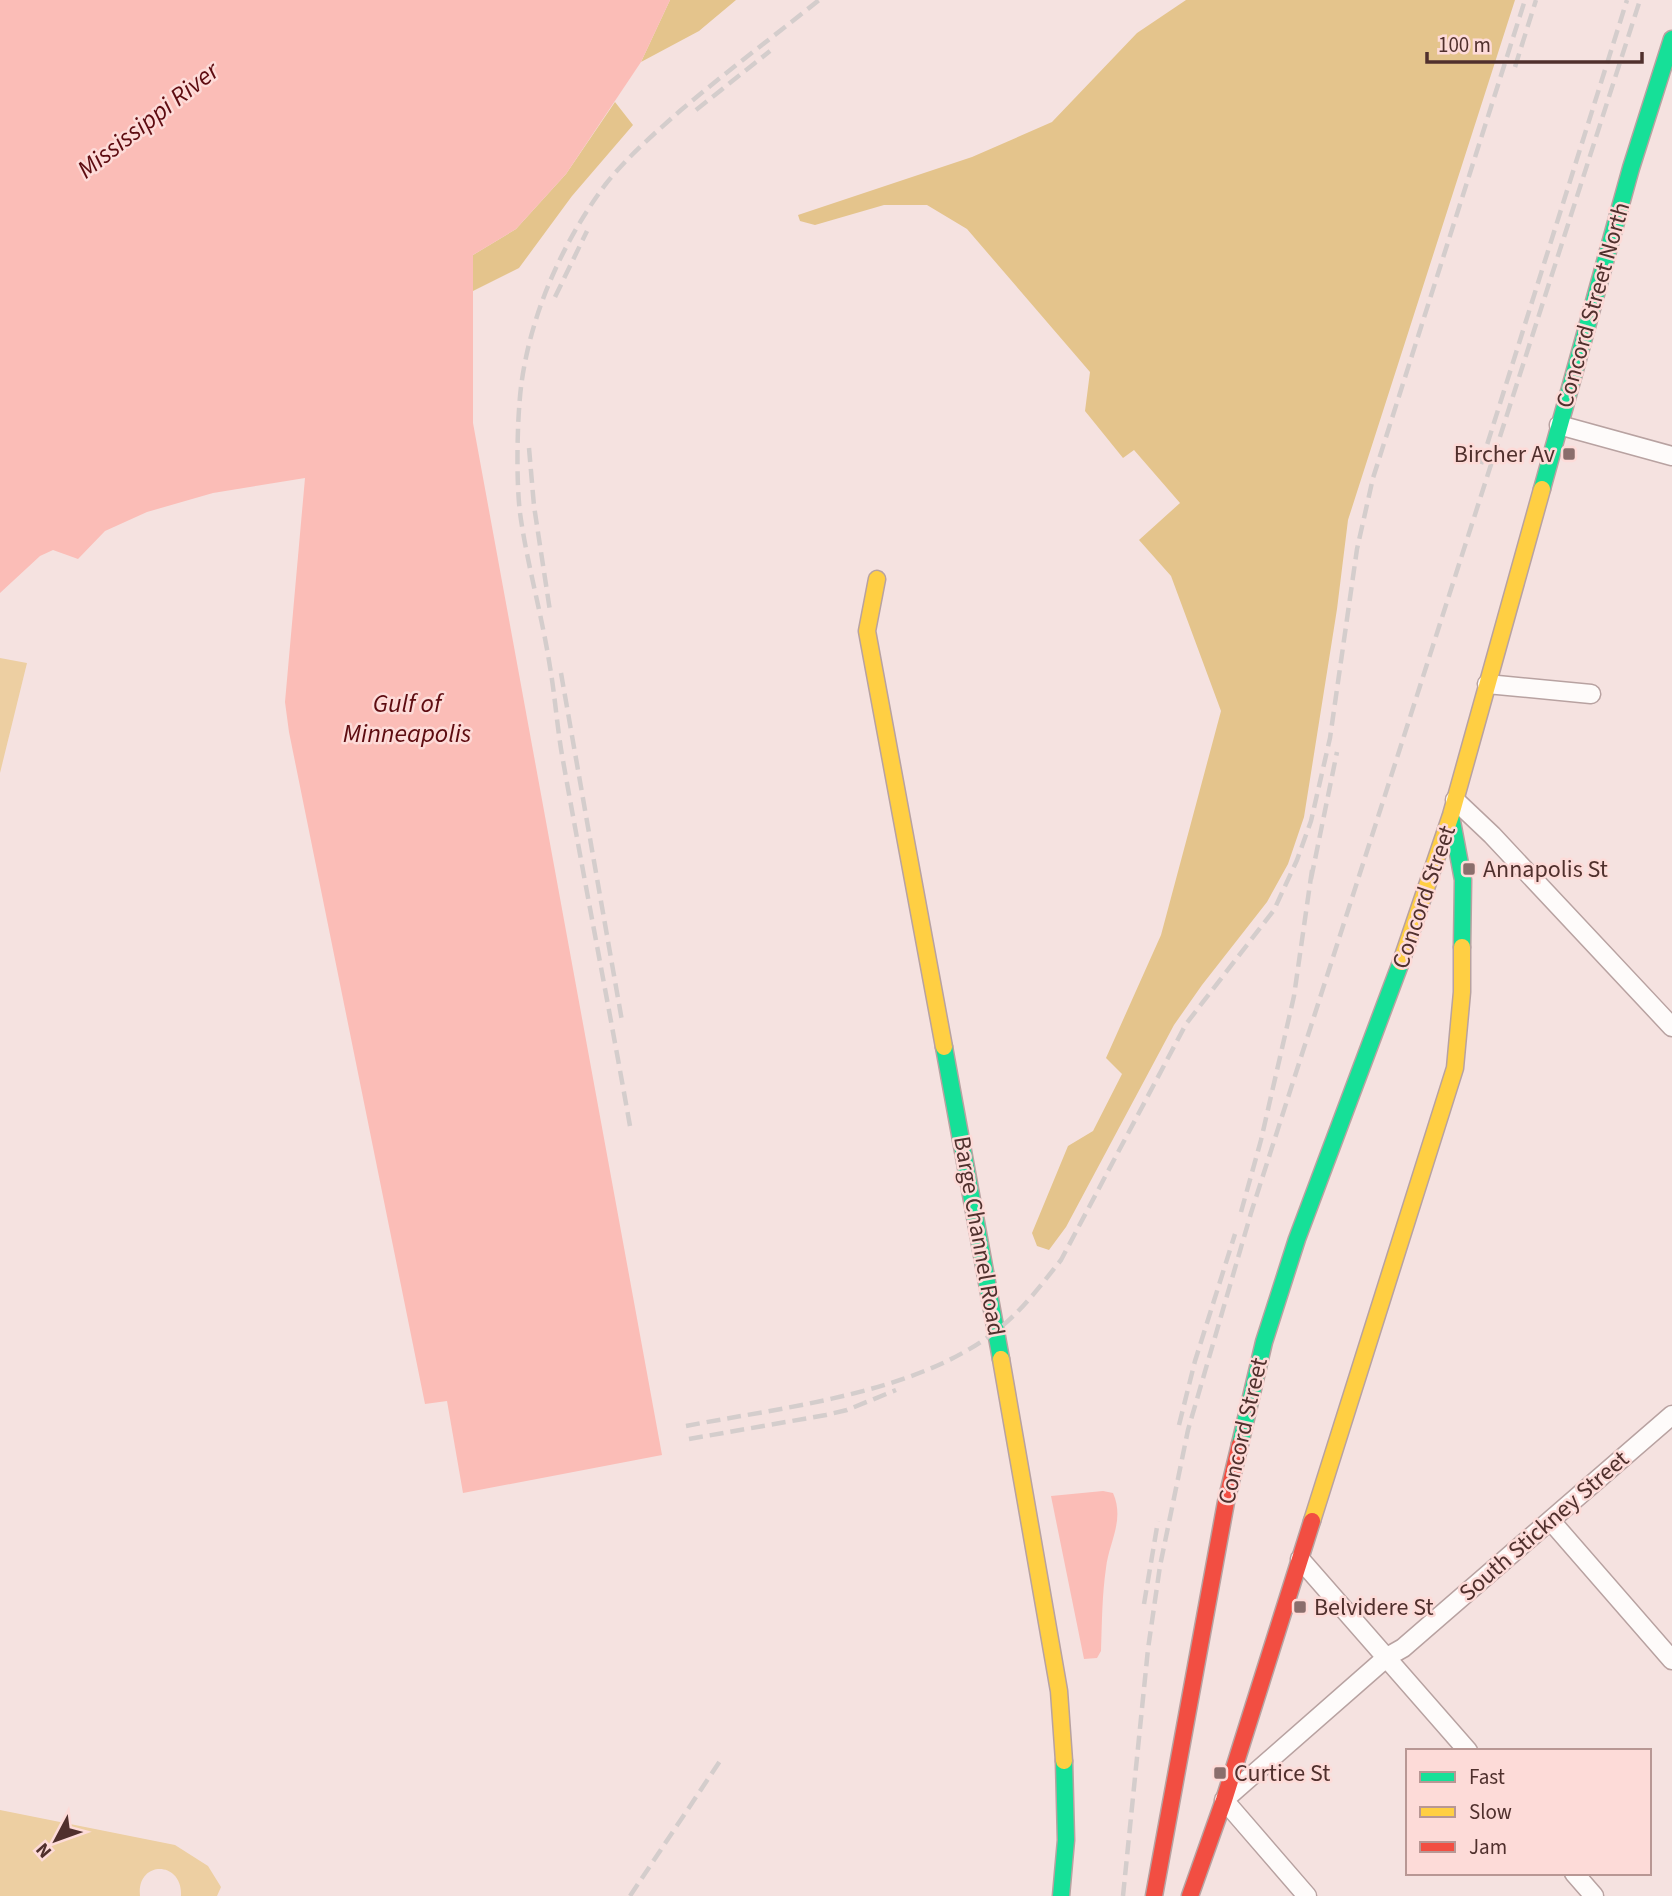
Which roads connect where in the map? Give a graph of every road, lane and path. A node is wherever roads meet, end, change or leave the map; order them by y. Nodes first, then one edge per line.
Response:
1 (1672, 39) edge
2 (1559, 425) junction
3 (1672, 456) edge
4 (877, 579) dead end
5 (1487, 684) junction
6 (1591, 694) dead end
7 (1453, 807) junction
8 (1665, 1006) edge
9 (1672, 1027) edge
10 (1672, 1415) edge
11 (1550, 1521) junction
12 (1300, 1559) junction
13 (1387, 1657) junction
14 (1672, 1660) edge
15 (1466, 1749) edge
16 (1224, 1800) junction
17 (1576, 1875) edge
18 (1062, 1896) edge
19 (1154, 1896) edge
20 (1190, 1896) edge
21 (1307, 1896) edge
22 (1594, 1896) edge

1 - 2 street, Concord Street North
2 - 3 street
2 - 5 street, Concord Street North
4 - 18 street, Barge Channel Road
5 - 6 street
5 - 7 street, Concord Street North
7 - 8 street
7 - 12 street, Concord Street
7 - 19 street, Concord Street
8 - 9 street
10 - 11 street, South Stickney Street
11 - 13 street, South Stickney Street
11 - 14 street
12 - 13 street
12 - 16 street, Concord Street
13 - 15 street
13 - 16 street, South Stickney Street
16 - 20 street, Concord Street
16 - 21 street
17 - 22 street

